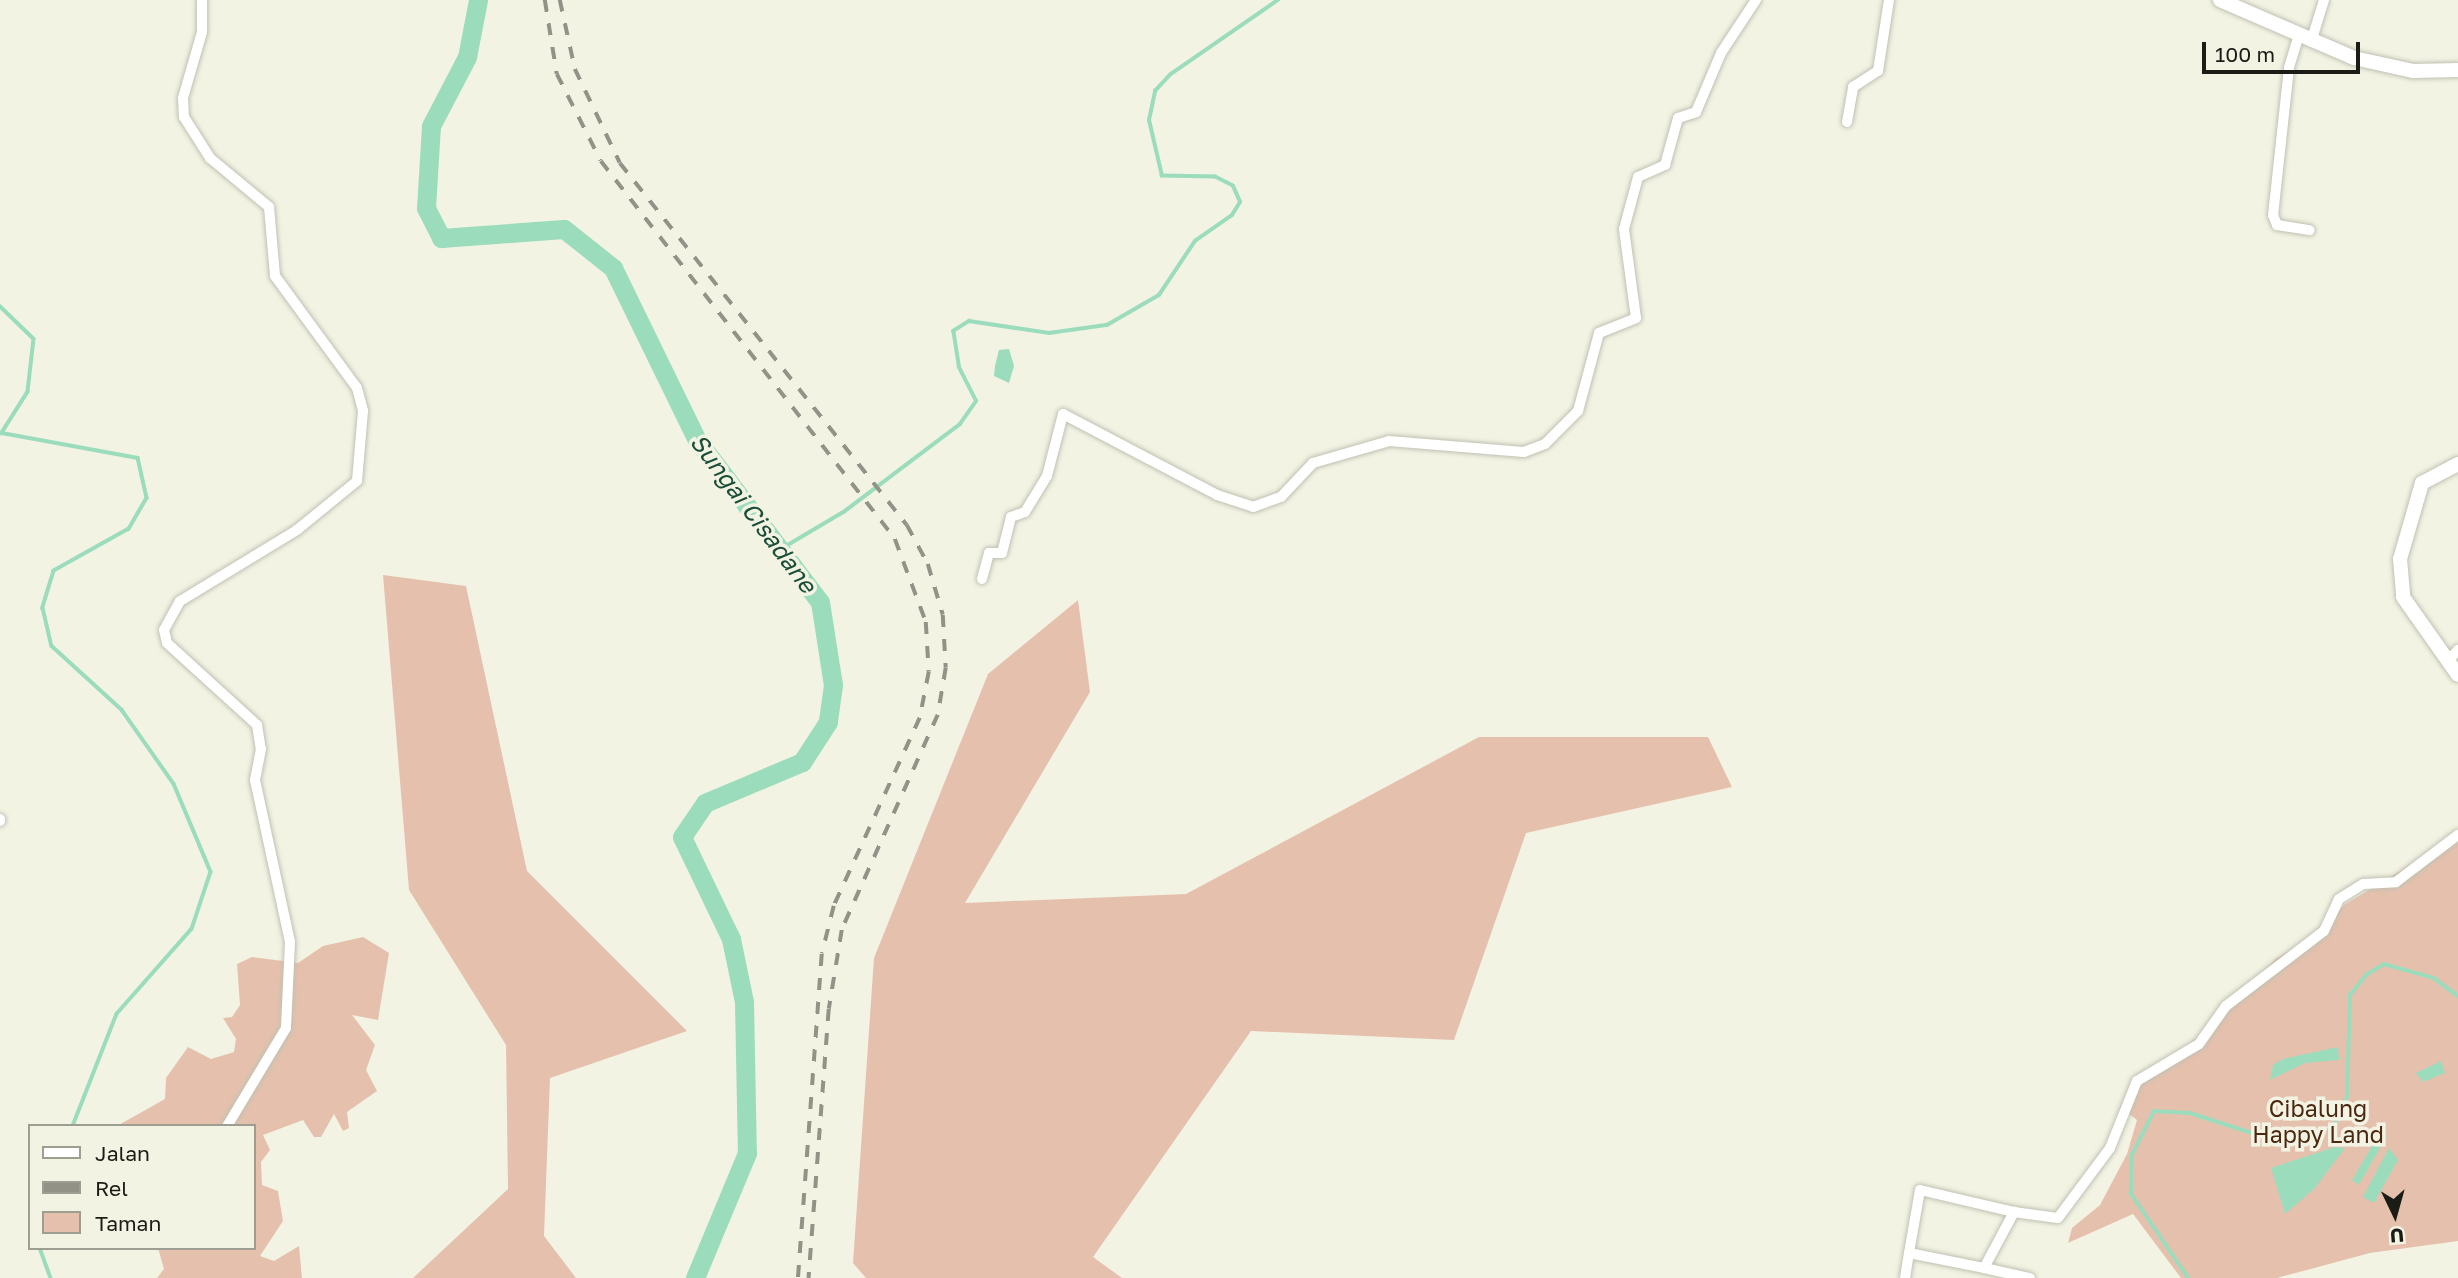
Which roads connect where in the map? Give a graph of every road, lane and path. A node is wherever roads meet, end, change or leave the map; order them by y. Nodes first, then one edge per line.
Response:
1 (202, 0) edge
2 (1756, 0) edge
3 (1889, 0) edge
4 (2220, 0) edge
5 (2323, 0) edge
6 (2304, 40) junction
7 (2458, 70) edge
8 (1847, 122) dead end
9 (2310, 230) dead end
10 (2458, 464) edge
11 (982, 579) dead end
12 (2453, 655) edge
13 (2458, 675) edge
14 (2458, 835) edge
15 (228, 1124) edge
16 (2014, 1212) junction
17 (1909, 1253) junction
18 (1984, 1268) junction
19 (1905, 1278) edge
20 (2030, 1278) edge

1 - 15 street
2 - 11 street
3 - 8 street
4 - 6 street
5 - 6 street
6 - 7 street
6 - 9 street
10 - 12 street
12 - 13 street
14 - 16 street
16 - 17 street
16 - 18 street
17 - 18 street
17 - 19 street
18 - 20 street

